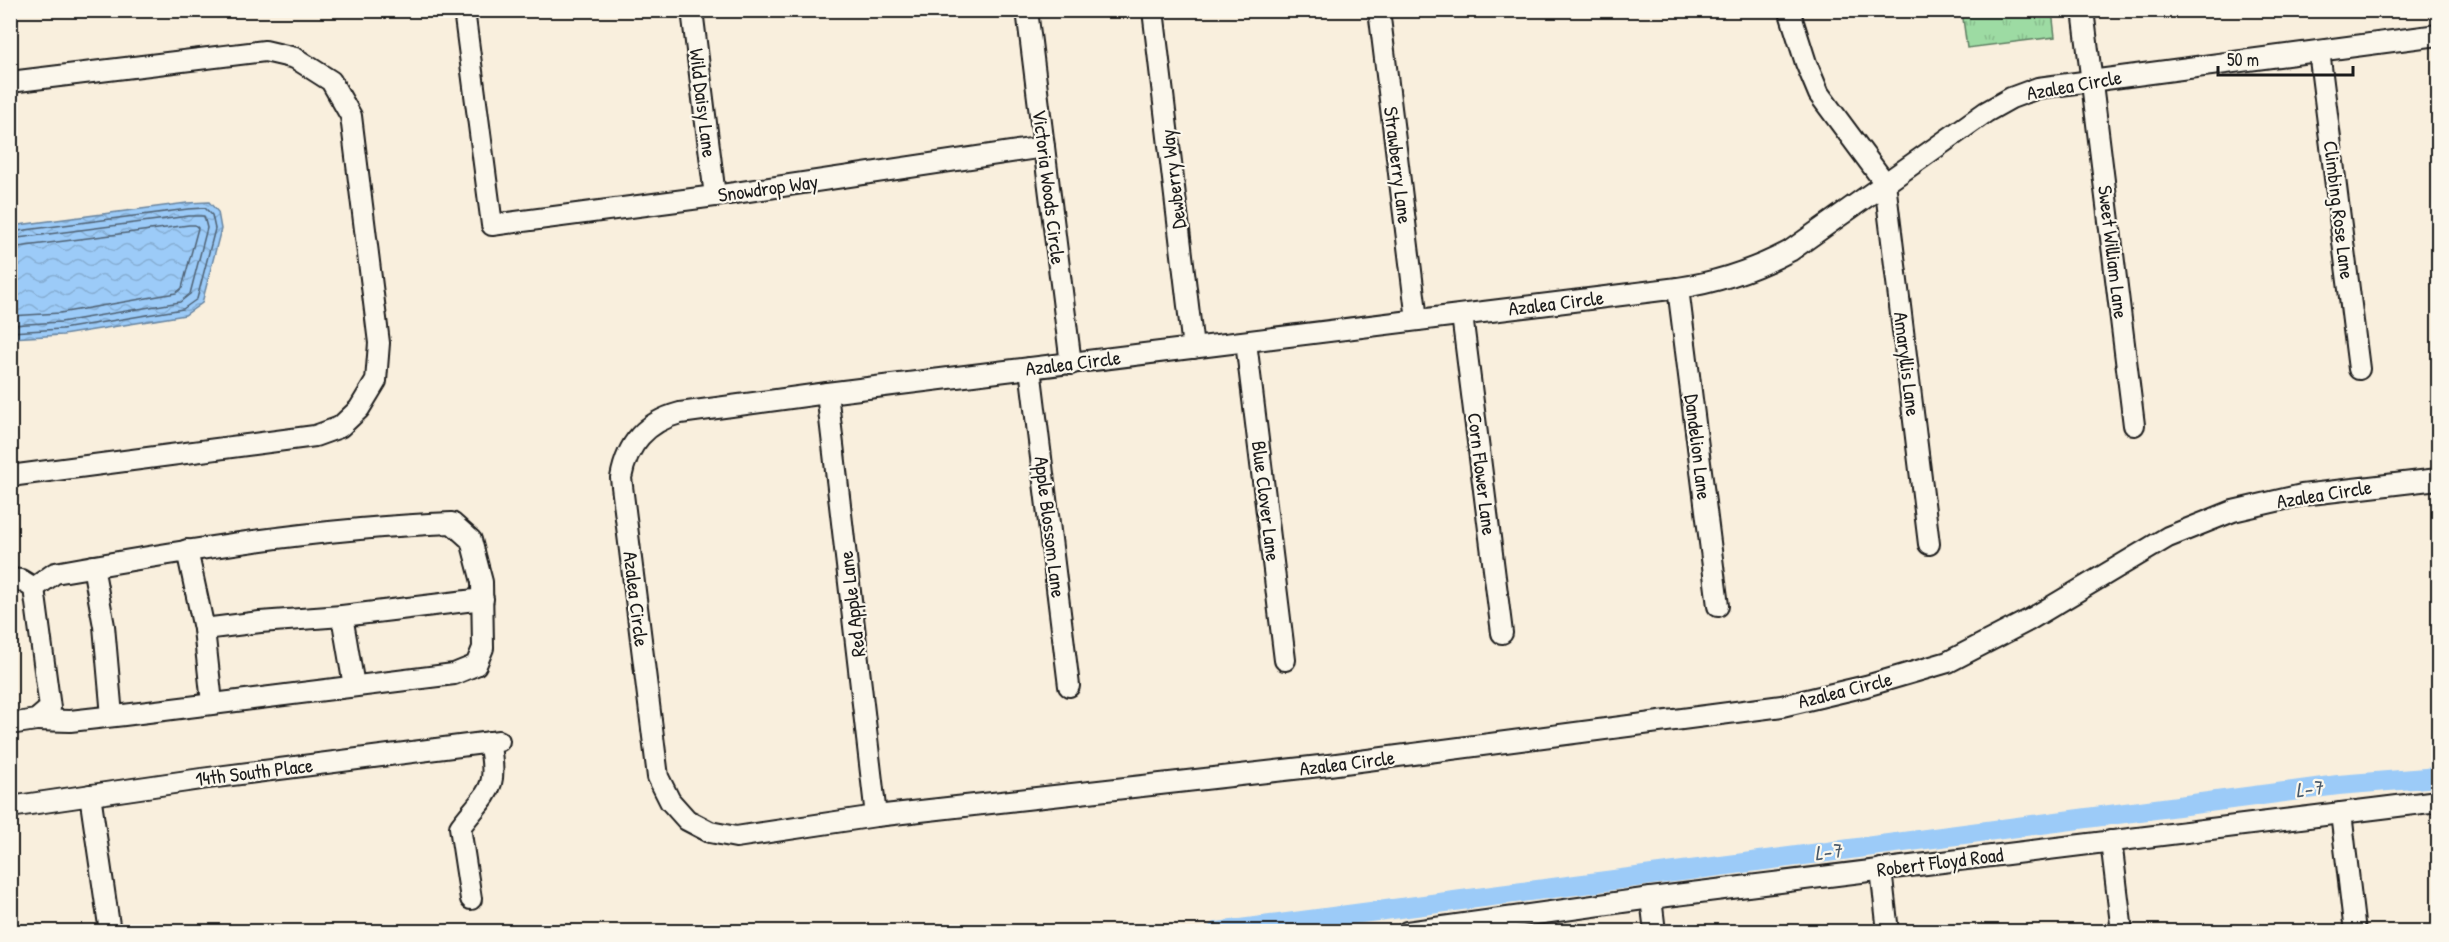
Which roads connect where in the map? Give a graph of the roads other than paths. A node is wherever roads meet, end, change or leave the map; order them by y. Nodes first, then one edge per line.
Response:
1 (464, 10) edge
2 (692, 10) edge
3 (1027, 10) edge
4 (1153, 10) edge
5 (1379, 10) edge
6 (2083, 10) edge
7 (1791, 16) dead end
8 (2439, 35) edge
9 (2319, 51) junction
10 (2091, 80) junction
11 (10, 82) edge
12 (1044, 147) junction
13 (1885, 183) junction
14 (715, 196) junction
15 (1678, 288) junction
16 (1462, 315) junction
17 (1417, 320) junction
18 (1246, 342) junction
19 (1193, 348) junction
20 (1071, 363) junction
21 (1030, 368) junction
22 (2359, 369) dead end
23 (827, 393) junction
24 (2134, 425) dead end
25 (10, 476) edge
26 (2439, 478) edge
27 (1929, 544) dead end
28 (188, 550) junction
29 (93, 566) junction
30 (10, 579) edge
31 (34, 588) junction
32 (483, 599) junction
33 (1718, 606) dead end
34 (342, 616) junction
35 (204, 629) junction
36 (1502, 633) dead end
37 (1286, 660) dead end
38 (354, 686) junction
39 (1069, 686) dead end
40 (212, 703) junction
41 (112, 716) junction
42 (36, 720) junction
43 (10, 724) edge
44 (90, 795) junction
45 (2439, 801) edge
46 (10, 807) edge
47 (2341, 813) junction
48 (876, 816) junction
49 (2110, 841) junction
50 (1881, 869) junction
51 (1651, 898) junction
52 (471, 899) dead end
53 (1413, 931) edge
54 (110, 932) edge
55 (1655, 932) edge
56 (1888, 932) edge
57 (2122, 932) edge
58 (2355, 932) edge

1 - 14 street, Snowdrop Way
2 - 14 street, Wild Daisy Lane
3 - 12 street, Victoria Woods Circle
4 - 19 street, Dewberry Way
5 - 17 street, Strawberry Lane
6 - 10 street
7 - 13 street
8 - 9 street, Azalea Circle
9 - 10 street, Azalea Circle
9 - 22 street, Climbing Rose Lane
10 - 13 street, Azalea Circle
10 - 24 street, Sweet William Lane
11 - 25 street
12 - 14 street, Snowdrop Way
12 - 20 street, Victoria Woods Circle
13 - 15 street, Azalea Circle
13 - 27 street, Amaryllis Lane
15 - 16 street, Azalea Circle
15 - 33 street, Dandelion Lane
16 - 17 street, Azalea Circle
16 - 36 street, Corn Flower Lane
17 - 18 street, Azalea Circle
18 - 19 street, Azalea Circle
18 - 37 street, Blue Clover Lane
19 - 20 street, Azalea Circle
20 - 21 street, Azalea Circle
21 - 23 street, Azalea Circle
21 - 39 street, Apple Blossom Lane
23 - 48 street, Red Apple Lane
23 - 48 street, Azalea Circle
26 - 48 street, Azalea Circle
28 - 29 street
28 - 32 street
28 - 35 street
29 - 31 street
29 - 41 street
30 - 31 street
31 - 42 street
32 - 34 street
32 - 38 street
34 - 35 street
34 - 38 street
35 - 40 street
38 - 40 street
40 - 41 street
41 - 42 street
42 - 43 street
44 - 46 street, 14th South Place
44 - 52 street, 14th South Place
44 - 54 street
45 - 47 street, Robert Floyd Road
47 - 49 street, Robert Floyd Road
47 - 58 street
49 - 50 street, Robert Floyd Road
49 - 57 street
50 - 51 street, Robert Floyd Road
50 - 56 street
51 - 53 street, Robert Floyd Road
51 - 55 street

